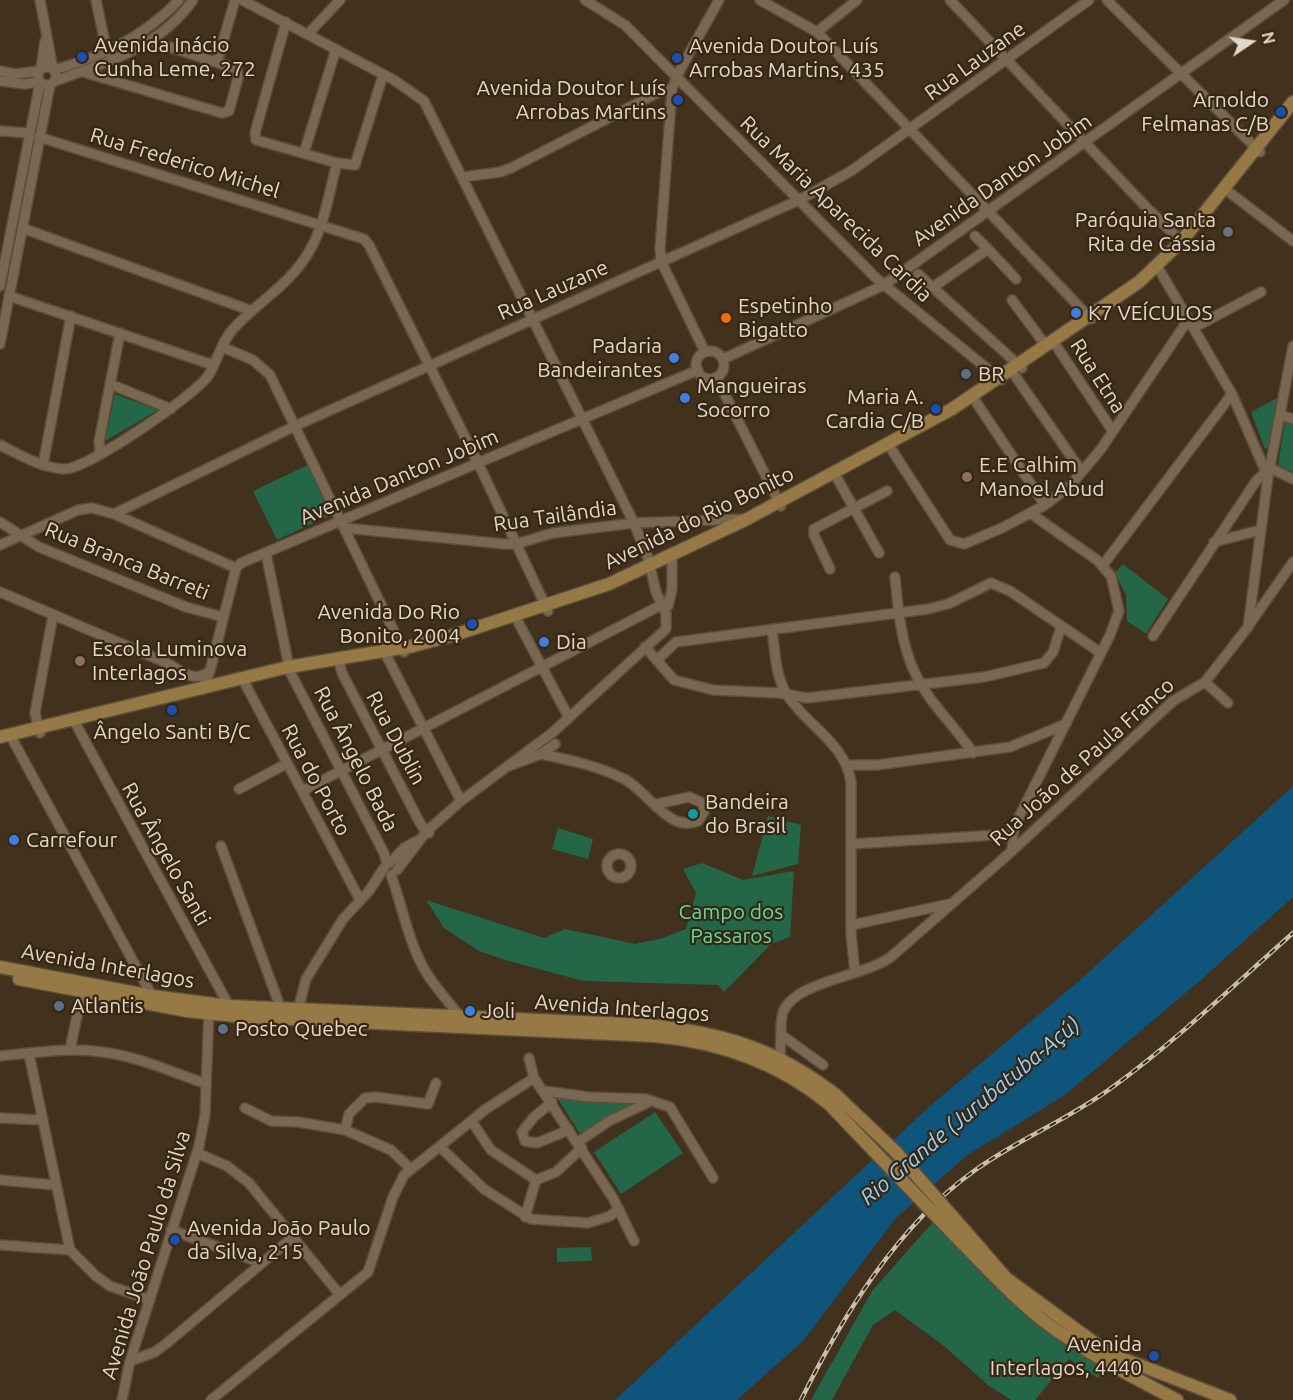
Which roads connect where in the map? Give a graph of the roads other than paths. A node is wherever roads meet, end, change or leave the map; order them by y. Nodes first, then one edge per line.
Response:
1 (40, 0) edge
2 (96, 0) edge
3 (179, 0) edge
4 (193, 0) edge
5 (235, 0) edge
6 (242, 0) edge
7 (340, 0) edge
8 (585, 0) edge
9 (718, 0) edge
10 (760, 0) edge
11 (857, 0) edge
12 (950, 0) edge
13 (1089, 0) edge
14 (1107, 0) edge
15 (1284, 0) edge
16 (286, 22) junction
17 (45, 29) junction
18 (817, 32) junction
19 (308, 34) junction
20 (151, 41) junction
21 (336, 49) junction
22 (107, 52) junction
23 (51, 54) junction
24 (1007, 60) junction
25 (217, 62) junction
26 (77, 63) junction
27 (53, 69) junction
28 (0, 70) edge
29 (40, 70) junction
30 (84, 72) junction
31 (1181, 74) junction
32 (383, 75) junction
33 (677, 79) junction
34 (0, 81) edge
35 (46, 83) junction
36 (672, 89) junction
37 (1293, 102) edge
38 (1293, 110) edge
39 (911, 128) junction
40 (0, 131) edge
41 (34, 135) junction
42 (1086, 144) junction
43 (1258, 151) junction
44 (304, 153) junction
45 (337, 163) junction
46 (463, 177) junction
47 (1226, 191) junction
48 (799, 200) junction
49 (990, 212) junction
50 (0, 224) edge
51 (321, 225) junction
52 (11, 227) junction
53 (22, 228) junction
54 (975, 236) dead end
55 (1293, 242) edge
56 (1183, 244) junction
57 (987, 249) junction
58 (661, 261) junction
59 (1160, 271) junction
60 (918, 274) dead end
61 (1016, 279) dead end
62 (884, 285) junction
63 (0, 286) edge
64 (933, 287) junction
65 (1261, 292) dead end
66 (9, 296) junction
67 (1012, 300) dead end
68 (252, 311) junction
69 (71, 316) junction
70 (532, 318) junction
71 (1090, 318) junction
72 (1191, 324) junction
73 (120, 333) junction
74 (0, 344) edge
75 (1052, 344) junction
76 (1293, 346) edge
77 (222, 347) junction
78 (705, 352) junction
79 (723, 359) junction
80 (213, 365) junction
81 (428, 367) junction
82 (1016, 369) junction
83 (698, 370) junction
84 (716, 377) junction
85 (1001, 380) junction
86 (110, 384) junction
87 (1232, 394) junction
88 (973, 398) junction
89 (171, 409) junction
90 (1280, 415) junction
91 (583, 419) junction
92 (1293, 419) edge
93 (295, 426) junction
94 (1112, 430) junction
95 (0, 445) edge
96 (890, 447) junction
97 (100, 453) junction
98 (1273, 454) junction
99 (1260, 458) junction
100 (43, 465) junction
101 (479, 465) junction
102 (1082, 472) junction
103 (1268, 472) junction
104 (837, 478) junction
105 (1293, 479) edge
106 (887, 491) dead end
107 (780, 504) junction
108 (1045, 505) junction
109 (853, 507) junction
110 (1030, 513) junction
111 (114, 514) junction
112 (745, 519) junction
113 (0, 522) edge
114 (698, 522) junction
115 (343, 524) junction
116 (634, 524) junction
117 (1260, 530) junction
118 (21, 535) junction
119 (1214, 542) junction
120 (516, 544) junction
121 (701, 544) junction
122 (0, 545) edge
123 (266, 553) junction
124 (879, 553) dead end
125 (672, 562) junction
126 (1293, 562) edge
127 (1103, 565) junction
128 (236, 568) junction
129 (650, 569) junction
130 (830, 569) dead end
131 (895, 577) dead end
132 (1253, 590) junction
133 (0, 592) edge
134 (1266, 600) junction
135 (665, 602) junction
136 (547, 609) junction
137 (899, 612) junction
138 (53, 615) junction
139 (223, 617) junction
140 (517, 619) junction
141 (1061, 627) junction
142 (1248, 627) junction
143 (666, 629) junction
144 (772, 630) junction
145 (1153, 636) dead end
146 (676, 642) junction
147 (645, 646) junction
148 (403, 650) junction
149 (385, 653) junction
150 (1101, 653) junction
151 (657, 660) junction
152 (339, 661) junction
153 (542, 667) junction
154 (289, 670) junction
155 (210, 671) junction
156 (187, 676) junction
157 (243, 681) junction
158 (1205, 682) junction
159 (921, 685) junction
160 (202, 690) junction
161 (187, 694) junction
162 (787, 694) junction
163 (1228, 703) dead end
164 (569, 718) junction
165 (73, 722) junction
166 (1066, 724) junction
167 (39, 730) junction
168 (423, 730) junction
169 (548, 736) junction
170 (5, 738) edge
171 (555, 744) junction
172 (383, 751) junction
173 (973, 753) junction
174 (541, 754) junction
175 (569, 758) junction
176 (286, 764) junction
177 (848, 765) junction
178 (507, 766) junction
179 (343, 772) junction
180 (239, 789) dead end
181 (302, 791) junction
182 (461, 801) junction
183 (657, 804) junction
184 (1013, 834) junction
185 (426, 835) junction
186 (851, 844) junction
187 (221, 846) dead end
188 (1012, 851) junction
189 (390, 869) junction
190 (360, 900) junction
191 (950, 904) junction
192 (852, 925) junction
193 (0, 967) edge
194 (855, 973) junction
195 (0, 975) edge
196 (82, 992) junction
197 (152, 996) junction
198 (229, 1006) junction
199 (209, 1008) junction
200 (281, 1009) junction
201 (298, 1010) junction
202 (463, 1022) junction
203 (783, 1036) junction
204 (70, 1050) junction
205 (29, 1054) junction
206 (0, 1056) edge
207 (529, 1058) dead end
208 (780, 1058) junction
209 (823, 1065) dead end
210 (534, 1078) junction
211 (204, 1083) junction
212 (436, 1083) dead end
213 (544, 1091) junction
214 (832, 1100) junction
215 (651, 1101) junction
216 (552, 1102) junction
217 (245, 1108) dead end
218 (0, 1118) edge
219 (42, 1120) junction
220 (472, 1122) junction
221 (345, 1130) junction
222 (569, 1130) junction
223 (580, 1145) junction
224 (440, 1147) junction
225 (197, 1152) junction
226 (411, 1169) junction
227 (713, 1178) dead end
228 (0, 1180) edge
229 (536, 1180) junction
230 (55, 1185) junction
231 (619, 1209) junction
232 (525, 1217) junction
233 (171, 1230) junction
234 (293, 1237) junction
235 (964, 1238) junction
236 (634, 1241) dead end
237 (0, 1245) edge
238 (70, 1250) junction
239 (262, 1263) junction
240 (340, 1296) junction
241 (150, 1300) junction
242 (130, 1361) junction
243 (122, 1400) edge
244 (212, 1400) edge
245 (1177, 1400) edge
246 (1230, 1400) edge

1 - 17 street
2 - 22 street
3 - 22 street
4 - 20 street
5 - 25 street
6 - 16 street
7 - 19 street
8 - 33 street, Rua Maria Aparecida Cardia
9 - 33 street
10 - 18 street
11 - 18 street
12 - 24 street
13 - 24 street, Rua Lauzane
14 - 31 street
15 - 31 street, Avenida Danton Jobim
16 - 19 street
16 - 44 street
17 - 23 street
17 - 29 street
18 - 39 street
19 - 21 street
20 - 25 street
20 - 30 street
21 - 32 street
21 - 44 street
22 - 26 street
23 - 26 street
23 - 27 street
24 - 39 street, Rua Lauzane
24 - 42 street
25 - 30 street
26 - 27 street
27 - 29 street
27 - 35 street
28 - 29 street
29 - 35 street
30 - 35 street
31 - 42 street, Avenida Danton Jobim
31 - 43 street
32 - 45 street
32 - 46 street
33 - 36 street
33 - 48 street, Rua Maria Aparecida Cardia
34 - 35 street
35 - 41 street
36 - 46 street
36 - 58 street
37 - 43 main road, Avenida do Rio Bonito
38 - 43 main road, Avenida do Rio Bonito
39 - 48 street, Rua Lauzane
39 - 49 street
40 - 41 street, Rua Frederico Michel
41 - 51 street, Rua Frederico Michel
41 - 52 street
41 - 53 street
42 - 49 street, Avenida Danton Jobim
42 - 56 street
43 - 47 main road, Avenida do Rio Bonito
44 - 45 street
45 - 51 street
46 - 70 street
47 - 55 street
47 - 56 main road, Avenida do Rio Bonito
48 - 58 street, Rua Lauzane
48 - 62 street, Rua Maria Aparecida Cardia
49 - 62 street, Avenida Danton Jobim
49 - 71 street
50 - 52 street
51 - 68 street
51 - 81 street, Rua Frederico Michel
52 - 63 street
53 - 66 street
53 - 68 street
54 - 57 street
56 - 59 main road, Avenida do Rio Bonito
56 - 71 main road, Avenida do Rio Bonito
57 - 61 street
57 - 64 street
58 - 70 street, Rua Lauzane
58 - 78 street
59 - 71 main road, Avenida do Rio Bonito
59 - 72 street
60 - 64 street
62 - 79 street, Avenida Danton Jobim
62 - 85 street, Rua Maria Aparecida Cardia
64 - 82 street
65 - 72 street
66 - 69 street
66 - 74 street
67 - 75 street, Rua Etna
68 - 77 street
69 - 73 street
69 - 100 street
70 - 81 street, Rua Lauzane
70 - 91 street
71 - 75 main road, Avenida do Rio Bonito
72 - 87 street
72 - 94 street
73 - 80 street
73 - 86 street
75 - 82 main road, Avenida do Rio Bonito
75 - 94 street, Rua Etna
76 - 90 street
77 - 80 street
77 - 93 street
78 - 79 street
78 - 83 street
79 - 84 street
80 - 89 street
81 - 93 street, Rua Lauzane
81 - 101 street, Rua Frederico Michel
82 - 85 main road, Avenida do Rio Bonito
82 - 102 street
83 - 84 street
83 - 91 street, Avenida Danton Jobim
84 - 107 street
85 - 88 main road, Avenida do Rio Bonito
86 - 89 street
86 - 97 street
87 - 99 street
87 - 127 street
88 - 96 main road, Avenida do Rio Bonito
88 - 108 street
89 - 97 street
90 - 92 street
90 - 98 street
91 - 101 street, Avenida Danton Jobim
91 - 116 street
93 - 111 street, Rua Lauzane
93 - 115 street
94 - 102 street
95 - 100 street
96 - 104 main road, Avenida do Rio Bonito
96 - 107 main road, Avenida do Rio Bonito
96 - 110 street
97 - 100 street
98 - 99 street
98 - 103 street
99 - 103 street
101 - 115 street, Avenida Danton Jobim
101 - 120 street, Rua Frederico Michel
102 - 108 street
103 - 105 street
103 - 117 street
103 - 119 street
104 - 107 main road, Avenida do Rio Bonito
104 - 109 street
106 - 109 street
107 - 112 main road, Avenida do Rio Bonito
107 - 121 main road, Avenida do Rio Bonito
108 - 110 street
109 - 124 street
109 - 130 street
110 - 127 street
111 - 118 street
111 - 128 street
112 - 114 street, Rua Tailândia
112 - 121 main road, Avenida do Rio Bonito
113 - 118 street, Rua Branca Barreti
114 - 116 street, Rua Tailândia
114 - 121 street
115 - 120 street, Rua Tailândia
115 - 123 street, Avenida Danton Jobim
115 - 148 street
116 - 120 street, Rua Tailândia
116 - 129 street
117 - 119 street
117 - 132 street
118 - 122 street
118 - 139 street, Rua Branca Barreti
119 - 145 street
120 - 136 street, Rua Frederico Michel
121 - 125 main road, Avenida do Rio Bonito
121 - 129 main road, Avenida do Rio Bonito
123 - 128 street, Avenida Danton Jobim
123 - 154 street, Rua Ângelo Bada
125 - 129 main road, Avenida do Rio Bonito
125 - 135 street
126 - 134 street, Rua João de Paula Franco
127 - 150 street
128 - 139 street
129 - 135 street
129 - 136 main road, Avenida do Rio Bonito
131 - 137 street
132 - 134 street
132 - 142 street
133 - 138 street
134 - 142 street, Rua João de Paula Franco
135 - 143 street
135 - 153 street
136 - 140 main road, Avenida do Rio Bonito
137 - 141 street
137 - 144 street
137 - 159 street
138 - 156 street
138 - 167 street
139 - 155 street
140 - 148 main road, Avenida do Rio Bonito
140 - 153 street
141 - 150 street
141 - 159 street
142 - 158 street, Rua João de Paula Franco
143 - 146 street
143 - 147 street
144 - 146 street
144 - 162 street
146 - 151 street
147 - 151 street
147 - 164 street
148 - 149 main road, Avenida do Rio Bonito
149 - 152 main road, Avenida do Rio Bonito
149 - 168 street
150 - 166 street
151 - 162 street
152 - 154 main road, Avenida do Rio Bonito
152 - 172 street, Rua Dublin
153 - 164 street
153 - 168 street
154 - 157 main road, Avenida do Rio Bonito
154 - 179 street, Rua Ângelo Bada
155 - 156 street
155 - 160 street
156 - 161 street
157 - 160 main road, Avenida do Rio Bonito
157 - 176 street, Rua do Porto
158 - 163 street
158 - 188 street, Rua João de Paula Franco
159 - 162 street
159 - 173 street
160 - 161 main road, Avenida do Rio Bonito
161 - 165 main road, Avenida do Rio Bonito
162 - 177 street
164 - 169 street
165 - 167 main road, Avenida do Rio Bonito
165 - 198 street, Rua Ângelo Santi
166 - 173 street
166 - 184 street
167 - 170 main road, Avenida do Rio Bonito
168 - 172 street
168 - 182 street
169 - 171 street
169 - 178 street
170 - 197 street
171 - 174 street
171 - 175 street
172 - 179 street
172 - 185 street, Rua Dublin
173 - 177 street
174 - 175 street
174 - 178 street
175 - 183 street
176 - 180 street
176 - 181 street, Rua do Porto
177 - 186 street
178 - 182 street
179 - 181 street
179 - 189 street, Rua Ângelo Bada
181 - 190 street, Rua do Porto
182 - 185 street
183 - 183 street
184 - 186 street
184 - 188 street
185 - 189 street
186 - 192 street
187 - 200 street
188 - 191 street, Rua João de Paula Franco
189 - 190 street
189 - 202 street, Rua Ângelo Bada
190 - 201 street
191 - 192 street
191 - 194 street, Rua João de Paula Franco
192 - 194 street
193 - 197 main road, Avenida Interlagos
194 - 203 street, Rua João de Paula Franco
195 - 196 main road, Avenida Interlagos
196 - 199 main road, Avenida Interlagos
196 - 204 street
197 - 199 main road, Avenida Interlagos
198 - 199 main road, Avenida Interlagos
198 - 200 main road, Avenida Interlagos
199 - 202 main road, Avenida Interlagos
199 - 211 street, Avenida João Paulo da Silva
200 - 201 main road, Avenida Interlagos
201 - 202 main road, Avenida Interlagos
202 - 208 main road, Avenida Interlagos
202 - 214 main road, Avenida Interlagos
203 - 208 street
203 - 209 street
204 - 205 street
204 - 211 street
205 - 206 street
205 - 219 street
207 - 210 street
208 - 214 main road, Avenida Interlagos
210 - 213 street
210 - 220 street
211 - 225 street, Avenida João Paulo da Silva
212 - 221 street
213 - 215 street
213 - 216 street
214 - 235 main road, bridge
215 - 223 street
215 - 227 street
216 - 222 street
216 - 222 street
217 - 221 street
218 - 219 street
219 - 230 street
220 - 224 street
220 - 229 street
221 - 226 street
222 - 223 street
223 - 229 street
223 - 231 street
224 - 226 street
224 - 232 street
225 - 233 street, Avenida João Paulo da Silva
225 - 234 street
226 - 240 street
228 - 230 street
229 - 232 street
230 - 238 street
231 - 232 street
231 - 236 street
233 - 239 street
233 - 241 street, Avenida João Paulo da Silva
234 - 239 street
234 - 240 street
235 - 245 main road
235 - 246 main road
237 - 238 street
238 - 241 street
239 - 242 street
240 - 244 street
241 - 242 street, Avenida João Paulo da Silva
242 - 243 street, Avenida João Paulo da Silva

